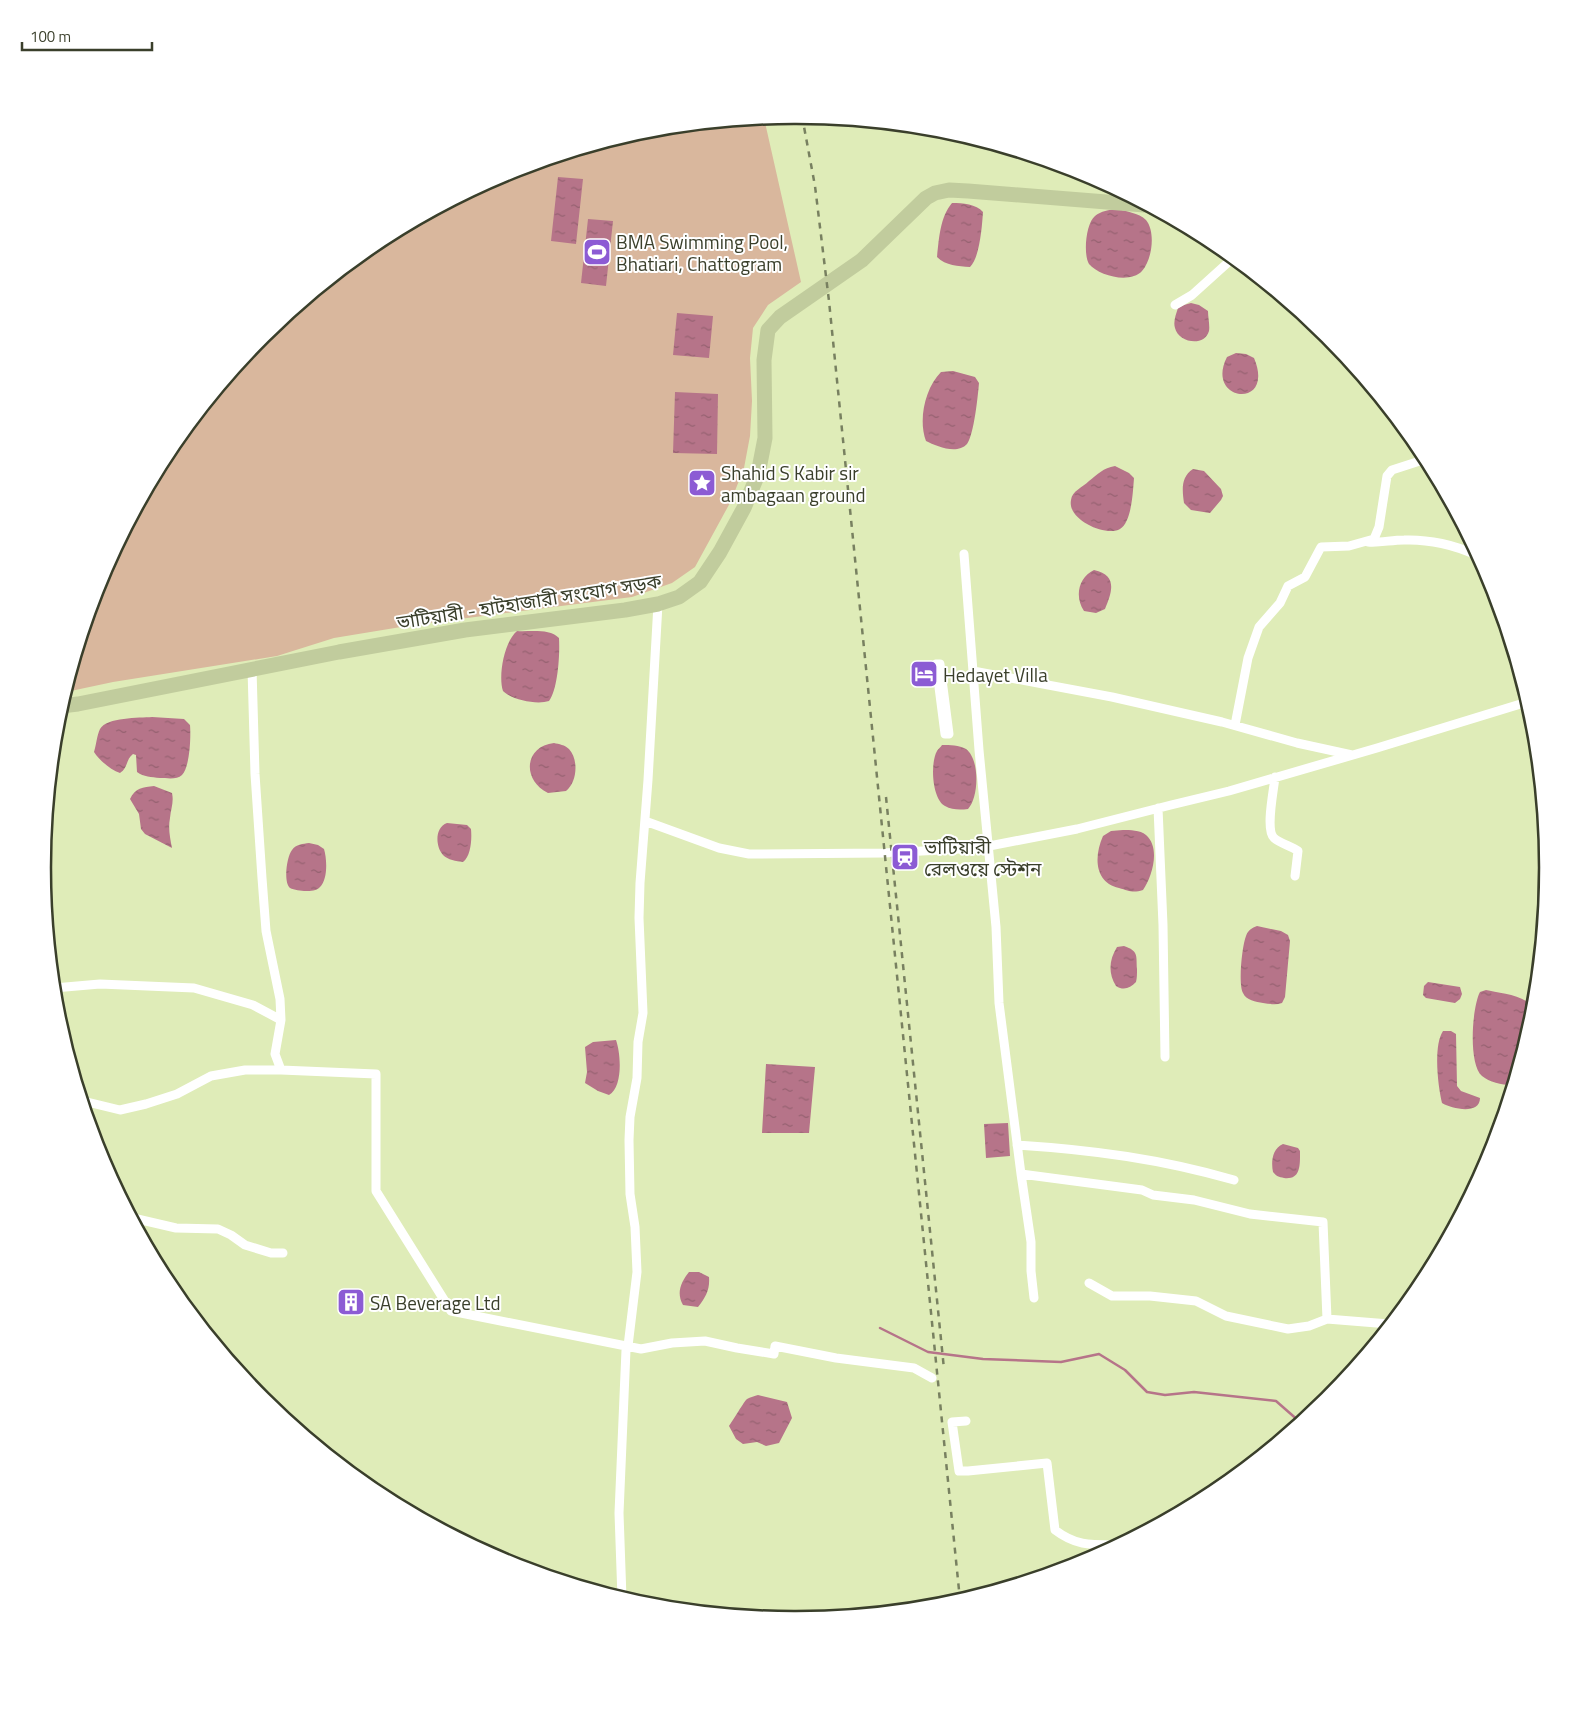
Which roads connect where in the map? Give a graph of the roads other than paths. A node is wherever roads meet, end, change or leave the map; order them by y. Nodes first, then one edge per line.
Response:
1 (1131, 204) edge
2 (1228, 263) edge
3 (1176, 305) dead end
4 (1418, 462) edge
5 (1366, 542) junction
6 (1468, 552) edge
7 (964, 554) dead end
8 (658, 604) junction
9 (252, 669) junction
10 (973, 671) junction
11 (1520, 704) edge
12 (70, 705) edge
13 (1235, 725) junction
14 (945, 734) joint
15 (1355, 755) junction
16 (1275, 777) junction
17 (1158, 808) junction
18 (645, 821) junction
19 (988, 847) junction
20 (1295, 876) dead end
21 (62, 987) edge
22 (281, 1020) junction
23 (1165, 1057) dead end
24 (281, 1070) junction
25 (90, 1103) edge
26 (1018, 1145) junction
27 (1021, 1174) junction
28 (1234, 1180) dead end
29 (141, 1220) edge
30 (283, 1253) dead end
31 (1089, 1283) dead end
32 (1034, 1298) dead end
33 (1326, 1319) junction
34 (1382, 1323) edge
35 (628, 1346) junction
36 (932, 1378) dead end
37 (966, 1421) dead end
38 (1102, 1545) edge
39 (622, 1590) edge

1 - 8 main road, ভাটিয়ারী - হাটহাজারী সংযোগ সড়ক
2 - 3 street
4 - 5 street
5 - 6 street
5 - 13 street
7 - 10 street
8 - 9 main road, ভাটিয়ারী - হাটহাজারী সংযোগ সড়ক
8 - 18 street
9 - 12 main road, ভাটিয়ারী - হাটহাজারী সংযোগ সড়ক
9 - 22 street
10 - 13 street
10 - 19 street
11 - 15 street
13 - 15 street
14 - 14 street
15 - 16 street
16 - 17 street
16 - 20 street
17 - 19 street
17 - 23 street
18 - 19 street
18 - 35 street
19 - 26 street
21 - 22 street
22 - 24 street
24 - 25 street
24 - 35 street
26 - 27 street
26 - 28 street
27 - 32 street
27 - 33 street
29 - 30 street
31 - 33 street
33 - 34 street
35 - 36 street
35 - 39 street
37 - 38 street

